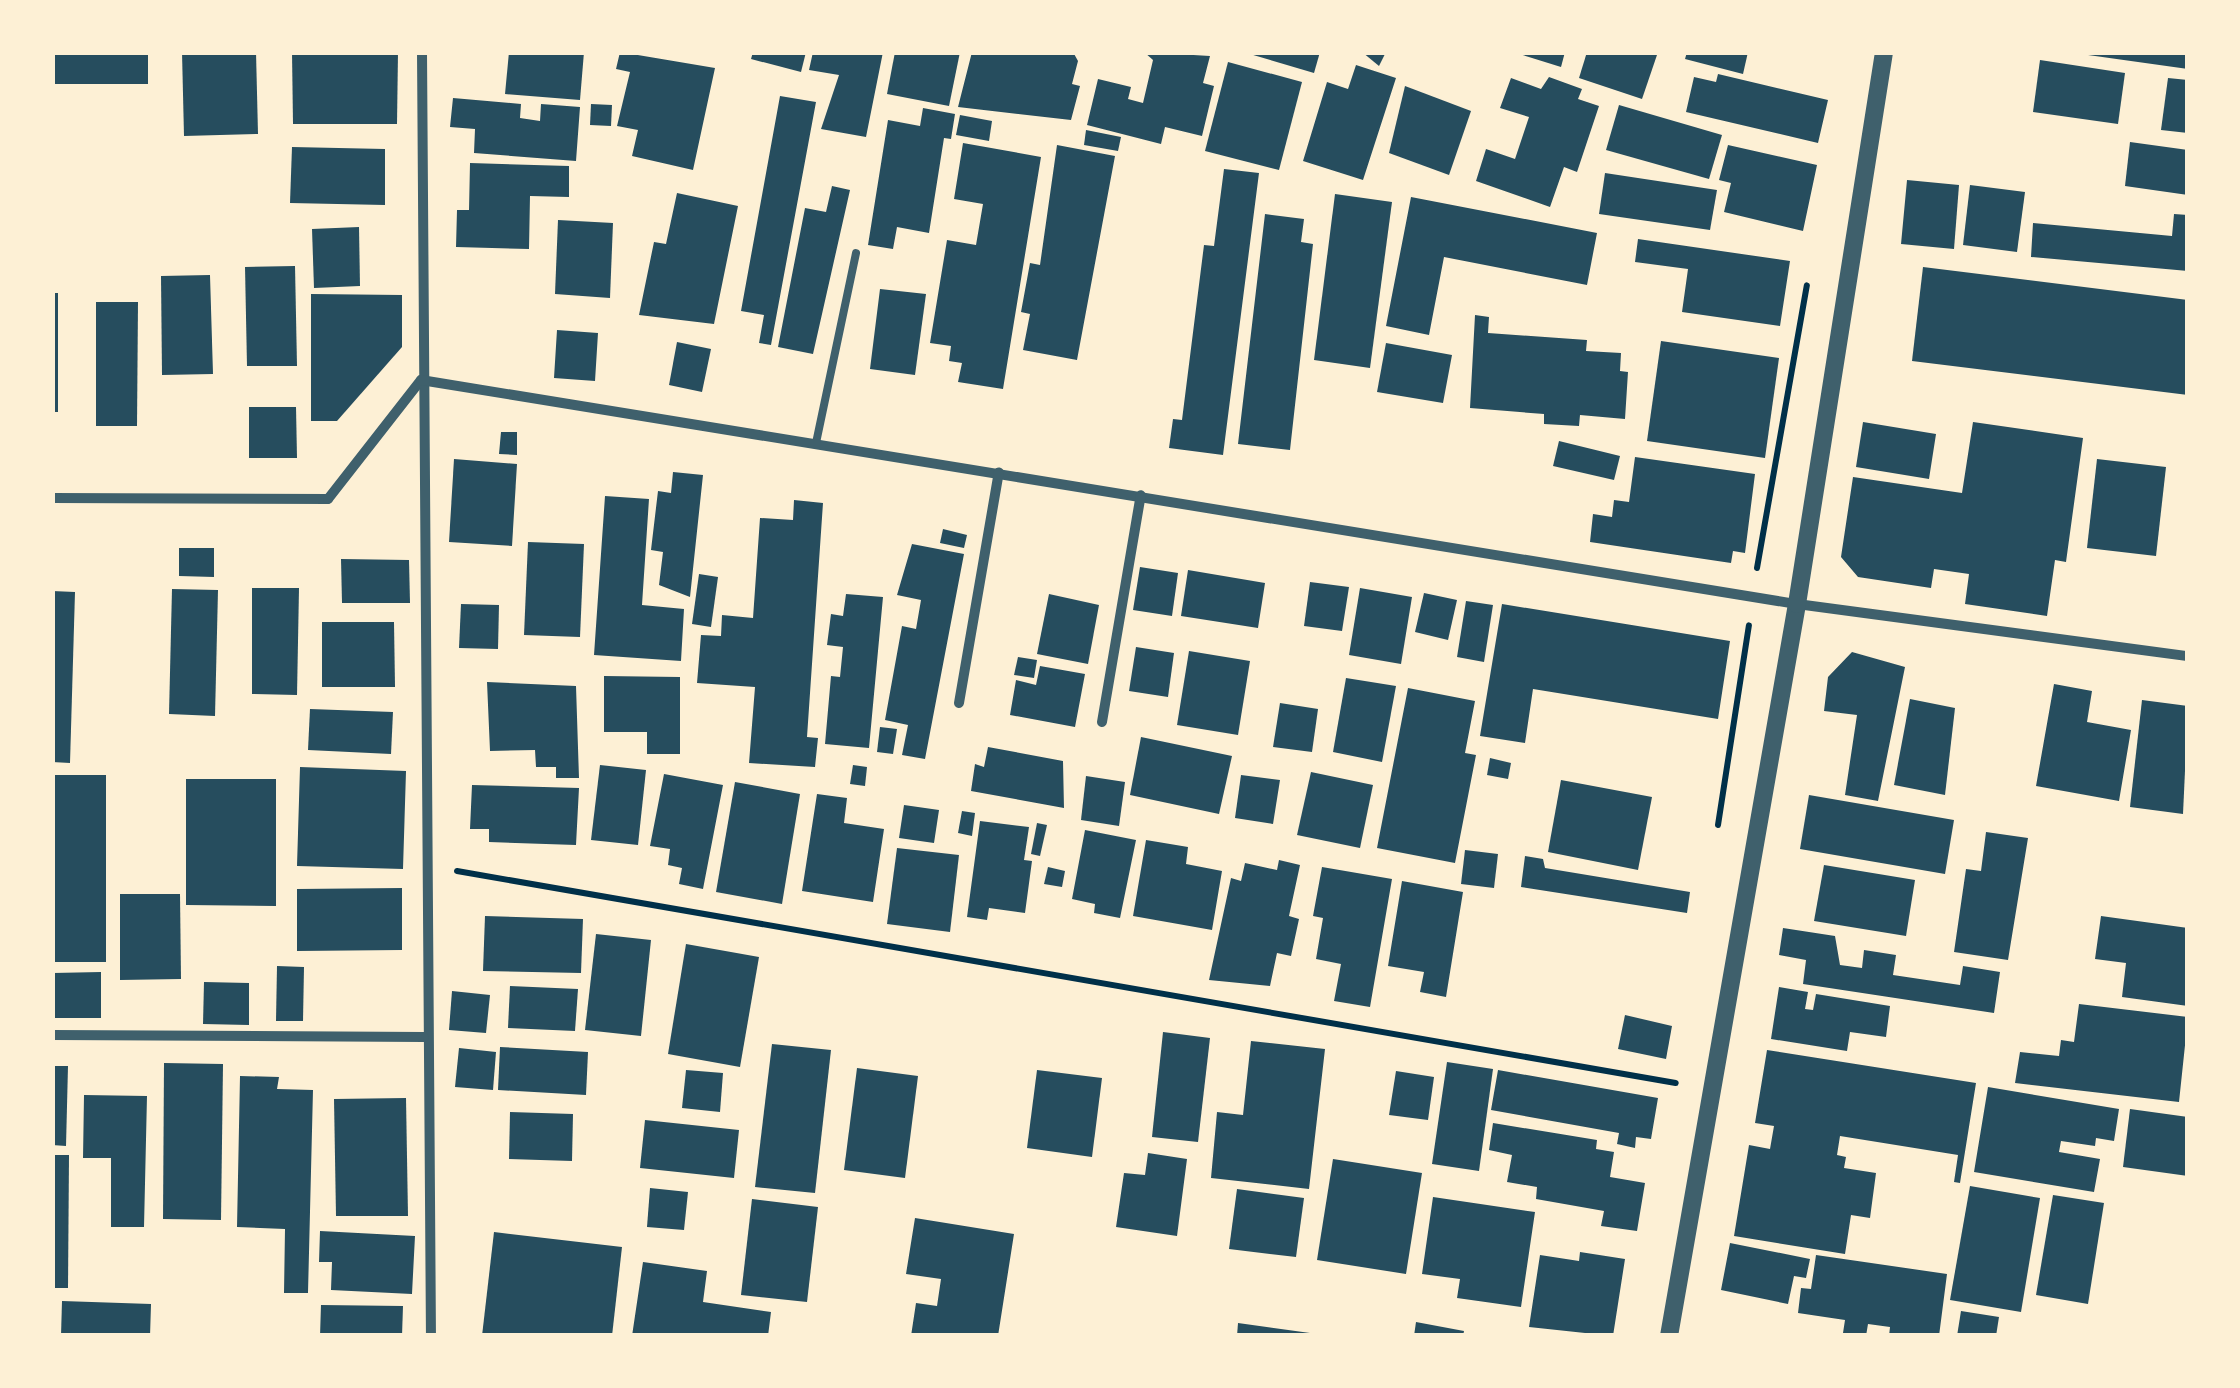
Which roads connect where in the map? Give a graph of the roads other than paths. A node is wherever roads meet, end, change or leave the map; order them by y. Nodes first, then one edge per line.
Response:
1 (422, 52) edge
2 (1884, 52) edge
3 (856, 253) dead end
4 (420, 380) junction
5 (816, 443) junction
6 (1000, 472) junction
7 (1141, 495) junction
8 (52, 498) edge
9 (1796, 604) junction
10 (2188, 656) edge
11 (959, 704) dead end
12 (1102, 722) dead end
13 (52, 1035) edge
14 (424, 1036) junction
15 (431, 1336) edge
16 (1669, 1336) edge

1 - 4 street
2 - 9 street
3 - 5 lane
4 - 5 street
4 - 8 street
4 - 14 street
5 - 6 street
6 - 7 street
6 - 11 street
7 - 9 street
7 - 12 street
9 - 10 street
9 - 16 street
13 - 14 street
14 - 15 street

